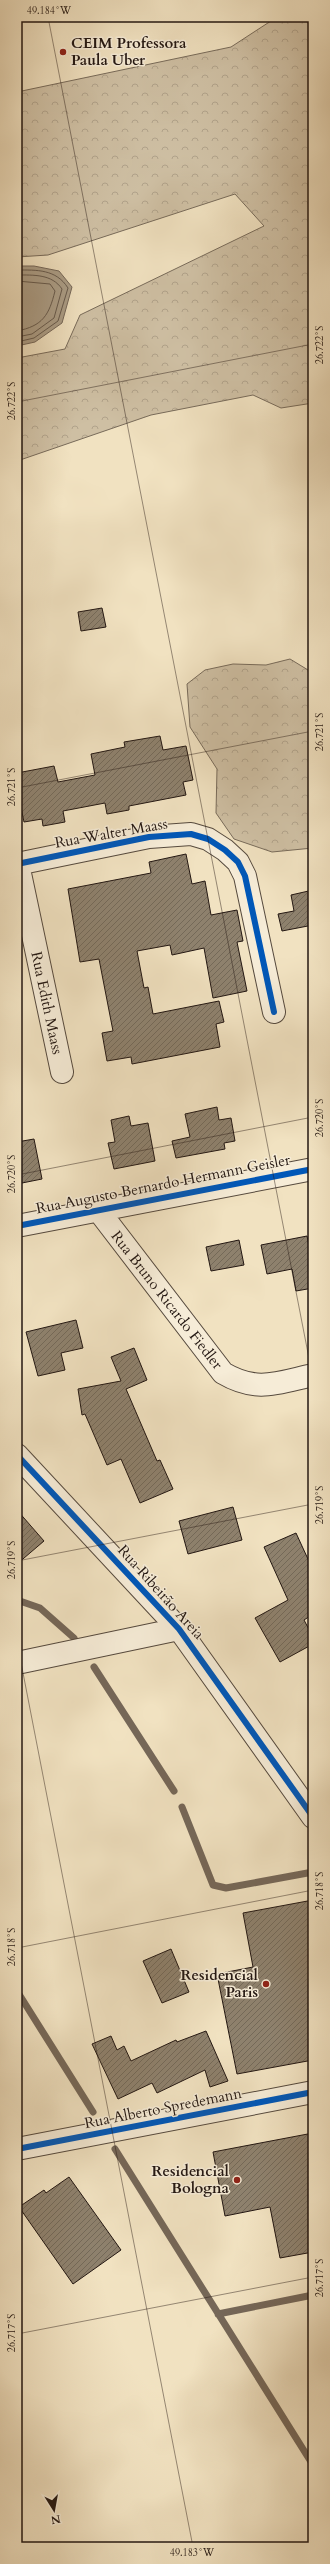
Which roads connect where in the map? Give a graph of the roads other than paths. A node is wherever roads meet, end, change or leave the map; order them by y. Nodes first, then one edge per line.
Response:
1 (17, 864) edge
2 (274, 1012) dead end
3 (62, 1072) dead end
4 (313, 1169) edge
5 (98, 1210) junction
6 (17, 1226) edge
7 (313, 1375) edge
8 (17, 1455) edge
9 (179, 1629) junction
10 (17, 1663) edge
11 (313, 1817) edge
12 (313, 2092) edge
13 (17, 2149) edge

1 - 2 street, Rua Walter Maass
1 - 3 street, Rua Edith Maass
4 - 5 street, Rua Augusto Bernardo Hermann Geisler
5 - 6 street, Rua Augusto Bernardo Hermann Geisler
5 - 7 street, Rua Bruno Ricardo Fiedler
8 - 9 street, Rua Ribeirão Areia
9 - 10 street
9 - 11 street, Rua Ribeirão Areia
12 - 13 street, Rua Alberto Spredemann

